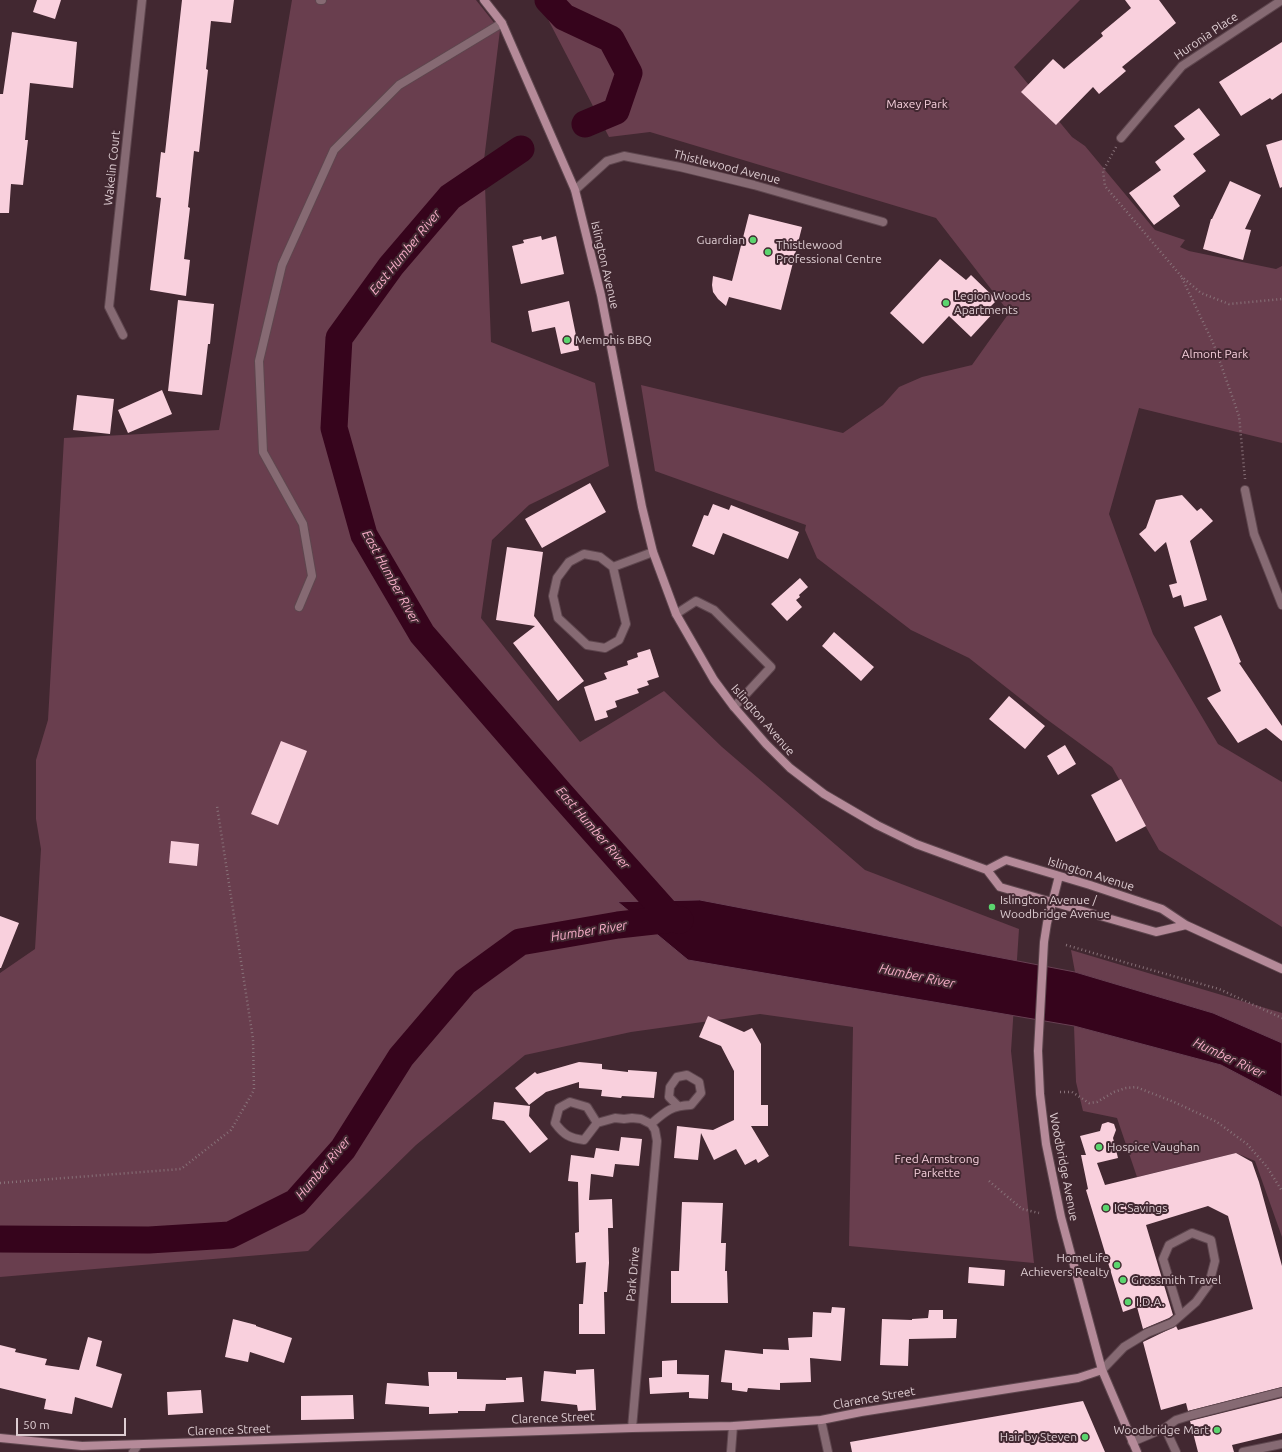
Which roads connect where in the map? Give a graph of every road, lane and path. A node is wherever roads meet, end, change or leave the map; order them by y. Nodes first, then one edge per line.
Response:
1 (142, 0) edge
2 (484, 0) edge
3 (1282, 0) edge
4 (502, 23) junction
5 (1121, 138) joint
6 (575, 190) junction
7 (883, 222) dead end
8 (1181, 276) junction
9 (1282, 299) edge
10 (123, 335) dead end
11 (1246, 490) joint
12 (653, 552) junction
13 (613, 567) junction
14 (1282, 604) edge
15 (299, 607) dead end
16 (676, 614) junction
17 (734, 707) junction
18 (217, 806) dead end
19 (987, 870) junction
20 (1059, 876) junction
21 (1052, 902) junction
22 (1186, 925) junction
23 (1066, 945) dead end
24 (1282, 969) edge
25 (1282, 1018) edge
26 (1060, 1092) dead end
27 (678, 1106) dead end
28 (597, 1123) junction
29 (651, 1124) junction
30 (989, 1181) dead end
31 (0, 1183) edge
32 (1282, 1191) edge
33 (1039, 1213) dead end
34 (1180, 1315) junction
35 (1102, 1370) junction
36 (1282, 1392) edge
37 (821, 1420) junction
38 (733, 1426) junction
39 (632, 1428) junction
40 (1165, 1428) junction
41 (0, 1438) edge
42 (1132, 1442) junction
43 (1282, 1444) edge
44 (135, 1448) edge
45 (731, 1452) edge
46 (828, 1452) edge
47 (1137, 1452) edge
48 (1176, 1452) edge
49 (1243, 1452) edge

1 - 10 street, Wakelin Court
2 - 4 street, Islington Avenue
3 - 5 street, Huronia Place
4 - 6 street, Islington Avenue
4 - 15 street
5 - 8 path
6 - 7 street, Thistlewood Avenue
6 - 12 street, Islington Avenue
8 - 9 path
8 - 11 path
11 - 14 street
12 - 13 street
12 - 16 street, Islington Avenue
13 - 13 street
16 - 17 street, Islington Avenue
16 - 17 street
17 - 19 street, Islington Avenue
18 - 31 path
19 - 20 street, Islington Avenue
19 - 21 street
20 - 21 street, Woodbridge Avenue
20 - 22 street, Islington Avenue
21 - 22 street
21 - 35 street, Woodbridge Avenue
22 - 24 street, Islington Avenue
23 - 25 path
26 - 32 path
27 - 29 street
28 - 28 street
28 - 29 street
29 - 39 street, Park Drive
30 - 33 path
34 - 34 street
34 - 35 street
35 - 37 street, Clarence Street
35 - 42 street, Woodbridge Avenue
36 - 40 street
37 - 38 street, Clarence Street
37 - 46 street
38 - 39 street, Clarence Street
38 - 45 street
39 - 44 street, Clarence Street
40 - 42 street
40 - 48 street
41 - 44 street, Clarence Street
42 - 47 street, Woodbridge Avenue
43 - 49 street

